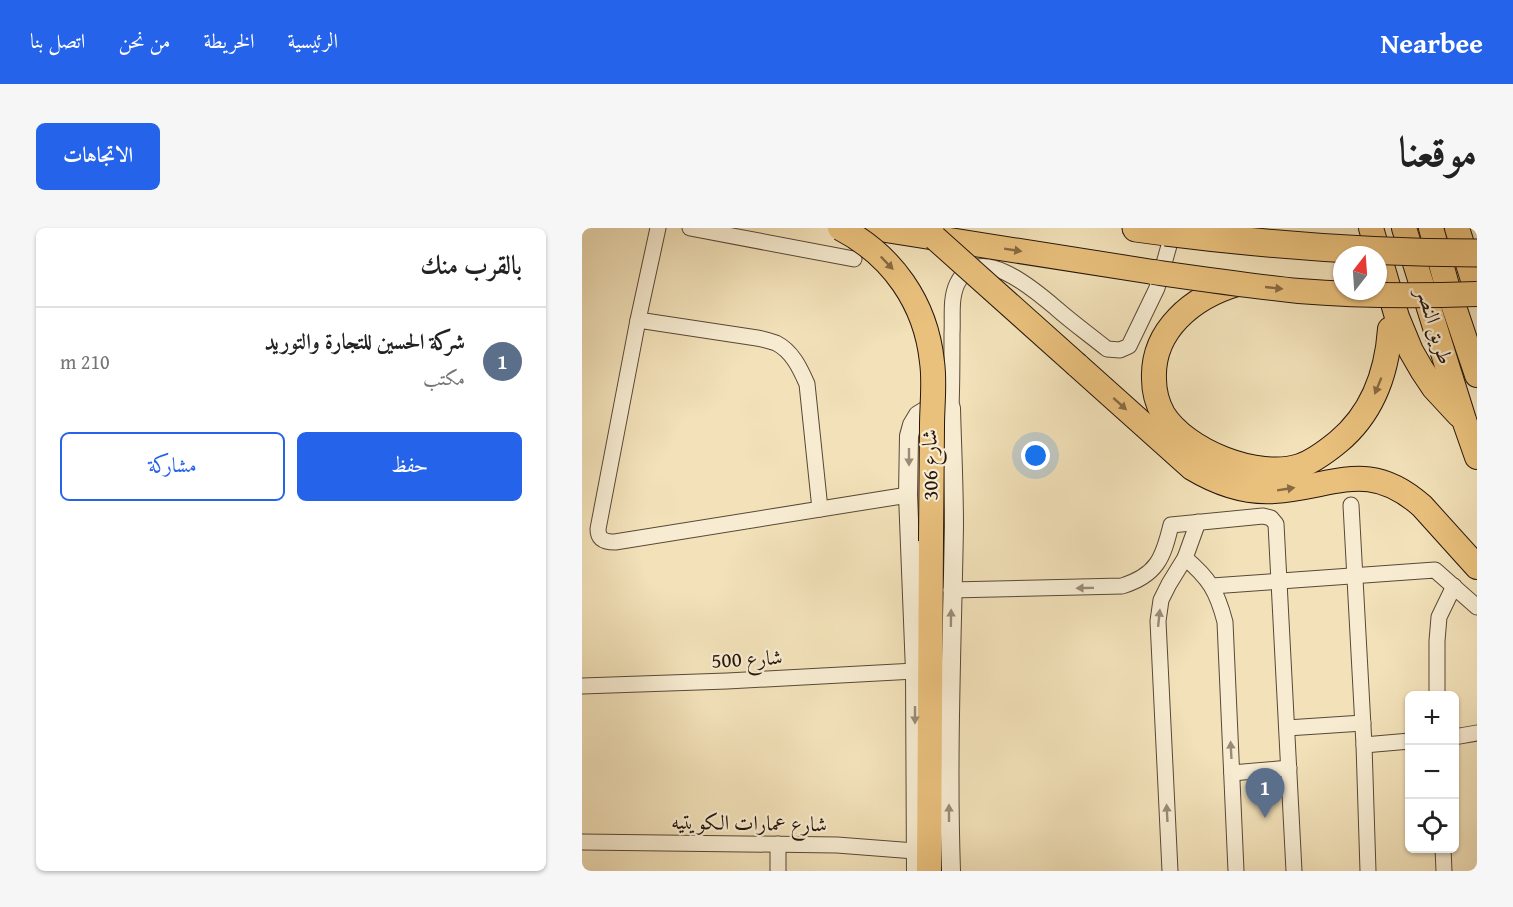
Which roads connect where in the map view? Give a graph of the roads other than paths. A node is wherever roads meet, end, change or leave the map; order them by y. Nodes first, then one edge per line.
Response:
1 (658, 228) edge
2 (690, 228) edge
3 (840, 228) edge
4 (873, 228) edge
5 (1136, 228) edge
6 (1354, 228) edge
7 (1371, 228) edge
8 (1404, 228) edge
9 (1431, 228) edge
10 (1457, 228) edge
11 (1170, 230) edge
12 (935, 238) junction
13 (1361, 246) edge
14 (1477, 253) edge
15 (854, 259) dead end
16 (1237, 284) junction
17 (1477, 293) edge
18 (1379, 300) edge
19 (638, 320) junction
20 (1390, 329) junction
21 (1477, 375) edge
22 (951, 408) junction
23 (1464, 420) junction
24 (1477, 457) edge
25 (1477, 462) edge
26 (908, 495) junction
27 (1351, 505) dead end
28 (820, 509) junction
29 (1198, 522) junction
30 (1185, 558) junction
31 (1477, 567) edge
32 (1355, 575) junction
33 (1280, 581) junction
34 (1212, 586) junction
35 (1454, 586) junction
36 (951, 591) junction
37 (1477, 607) edge
38 (915, 671) junction
39 (582, 686) edge
40 (1437, 691) edge
41 (1363, 723) junction
42 (1287, 728) junction
43 (1477, 733) edge
44 (1459, 736) edge
45 (1405, 741) edge
46 (1364, 745) junction
47 (1289, 768) junction
48 (1232, 773) junction
49 (582, 842) edge
50 (778, 844) junction
51 (915, 851) junction
52 (1443, 853) edge
53 (778, 871) edge
54 (916, 871) edge
55 (929, 871) edge
56 (951, 871) edge
57 (1170, 871) edge
58 (1236, 871) edge
59 (1294, 871) edge
60 (1368, 871) edge
61 (1444, 871) edge

1 - 19 street
2 - 15 street
3 -> 55 highway, bridge
4 - 12 highway
5 - 11 highway
6 - 13 highway
7 - 23 highway
8 - 23 highway, طريق النصر
9 - 21 highway, طريق النصر
10 - 17 highway
11 - 14 highway, bridge
11 - 22 street
12 -> 16 highway, bridge
12 -> 31 highway, bridge
16 -> 17 highway, bridge
20 -> 16 highway
18 - 20 highway
19 - 28 street
19 - 28 street
20 - 25 highway
22 -> 26 street, شارع 306
22 - 36 street, شارع 306
23 - 24 highway, طريق النصر
26 - 28 street
26 - 38 street, شارع 306
27 - 32 street
29 - 30 street
29 - 33 street
29 -> 36 street
30 - 34 street
57 -> 30 street
32 - 33 street
32 - 35 street
32 - 41 street
33 - 34 street
33 - 42 street
48 -> 34 street
35 - 37 street
35 - 40 street
56 -> 36 street, شارع 306
38 - 39 street, شارع 500
38 -> 51 street, شارع 306
41 - 42 street
41 - 46 street
42 - 47 street
43 - 44 street
45 - 46 street
46 - 60 street
47 - 48 street
47 - 59 street
48 - 58 street
49 - 50 street, شارع عمارات الكويتيه
50 - 51 street, شارع عمارات الكويتيه
50 - 53 street
51 - 54 street, شارع 306
52 - 61 street

